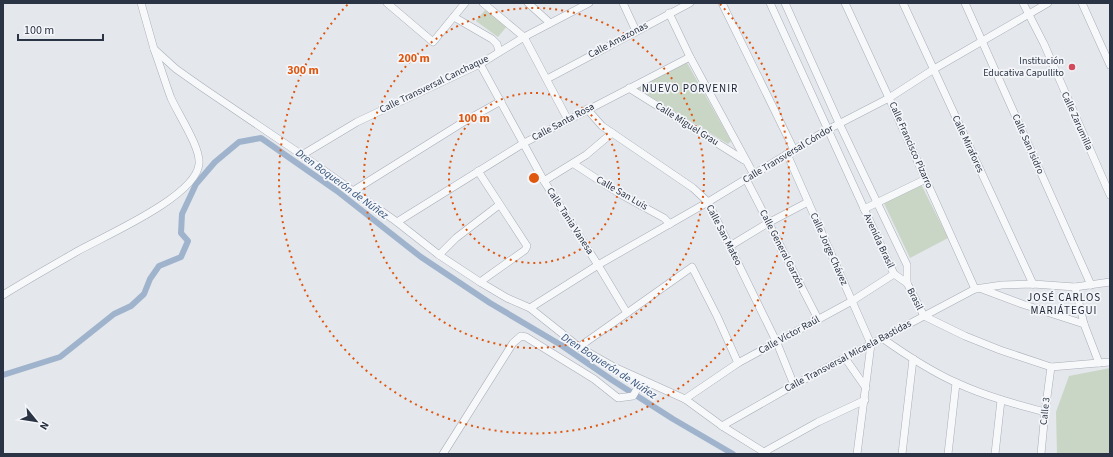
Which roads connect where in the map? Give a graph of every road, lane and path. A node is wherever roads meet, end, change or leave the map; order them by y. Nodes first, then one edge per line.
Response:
1 (141, 3) edge
2 (387, 3) edge
3 (483, 3) edge
4 (528, 3) edge
5 (589, 3) edge
6 (623, 3) edge
7 (690, 3) edge
8 (722, 3) edge
9 (770, 3) edge
10 (785, 3) edge
11 (845, 3) edge
12 (903, 3) edge
13 (965, 3) edge
14 (1023, 3) edge
15 (1048, 3) edge
16 (1082, 3) edge
17 (461, 4) edge
18 (676, 6) edge
19 (669, 14) junction
20 (1028, 14) junction
21 (454, 17) junction
22 (550, 23) junction
23 (636, 31) junction
24 (524, 37) junction
25 (983, 41) junction
26 (154, 49) junction
27 (499, 51) junction
28 (690, 57) junction
29 (480, 64) junction
30 (1110, 65) edge
31 (934, 69) junction
32 (547, 79) junction
33 (629, 88) junction
34 (889, 98) junction
35 (501, 101) junction
36 (587, 109) junction
37 (568, 120) junction
38 (839, 123) junction
39 (827, 130) junction
40 (612, 133) junction
41 (524, 143) junction
42 (794, 150) junction
43 (787, 154) junction
44 (302, 155) junction
45 (744, 160) junction
46 (574, 164) junction
47 (478, 172) junction
48 (753, 174) junction
49 (746, 178) junction
50 (926, 179) junction
51 (544, 181) junction
52 (353, 191) junction
53 (1110, 195) edge
54 (708, 202) junction
55 (808, 202) junction
56 (877, 202) junction
57 (499, 205) junction
58 (864, 209) junction
59 (397, 222) junction
60 (768, 223) junction
61 (670, 224) junction
62 (730, 246) junction
63 (439, 255) junction
64 (598, 265) junction
65 (894, 274) junction
66 (480, 282) junction
67 (1110, 282) edge
68 (907, 283) junction
69 (1033, 284) junction
70 (1091, 285) junction
71 (1075, 287) junction
72 (978, 289) junction
73 (3, 295) edge
74 (852, 301) junction
75 (530, 308) junction
76 (627, 313) junction
77 (924, 316) junction
78 (818, 319) junction
79 (1084, 324) junction
80 (882, 338) junction
81 (777, 343) junction
82 (871, 344) junction
83 (579, 347) junction
84 (845, 358) junction
85 (913, 359) junction
86 (1110, 362) edge
87 (738, 363) junction
88 (1099, 363) junction
89 (1051, 368) junction
90 (628, 374) junction
91 (956, 383) junction
92 (794, 385) junction
93 (866, 388) junction
94 (685, 399) junction
95 (865, 400) junction
96 (1001, 400) junction
97 (1045, 412) junction
98 (722, 426) junction
99 (765, 453) edge
100 (443, 454) edge
101 (857, 454) edge
102 (902, 454) edge
103 (948, 454) edge
104 (995, 454) edge
105 (1041, 454) edge

1 - 26 street
2 - 21 street
3 - 24 street
4 - 22 street
5 - 22 street, Calle Transversal Canchaque
6 - 23 street
7 - 18 street, Calle Amazonas
8 - 42 street
9 - 39 street, Avenida Brasil
10 - 38 street, Avenida Brasil
11 - 34 street, Calle Francisco Pizarro
12 - 31 street, Calle Mirafores
13 - 25 street, Calle San Isidro
14 - 20 street, Calle Zarumilla
15 - 20 street, Calle Transversal Cóndor
16 - 30 street
17 - 21 street
18 - 19 street, Calle Amazonas
19 - 23 street, Calle Amazonas
19 - 28 street
20 - 25 street, Calle Transversal Cóndor
20 - 53 street, Calle Zarumilla
21 - 27 street
22 - 24 street, Calle Transversal Canchaque
23 - 32 street, Calle Amazonas
24 - 27 street, Calle Transversal Canchaque
24 - 32 street
25 - 31 street, Calle Transversal Cóndor
25 - 70 street, Calle San Isidro
26 - 44 street
26 - 73 street
27 - 29 street, Calle Transversal Canchaque
28 - 33 street, Calle Santa Rosa
28 - 45 street
29 - 35 street, Calle Tania Vanesa
29 - 44 street, Calle Transversal Canchaque
31 - 34 street, Calle Transversal Cóndor
31 - 69 street, Calle Mirafores
32 - 37 street
33 - 36 street, Calle Santa Rosa
33 - 45 street, Calle Miguel Grau
34 - 38 street, Calle Transversal Cóndor
34 - 50 street, Calle Francisco Pizarro
35 - 41 street, Calle Tania Vanesa
35 - 52 street
36 - 37 street, Calle Santa Rosa
36 - 40 street, Calle San Mateo
37 - 41 street, Calle Santa Rosa
38 - 39 street, Calle Transversal Cóndor
38 - 56 street, Avenida Brasil
39 - 42 street, Calle Transversal Cóndor
39 - 58 street, Avenida Brasil
40 - 46 street
40 - 54 street, Calle San Mateo
41 - 47 street, Calle Santa Rosa
41 - 51 street, Calle Tania Vanesa
42 - 43 street, Calle Transversal Cóndor
43 - 48 street, Calle Transversal Cóndor
43 - 55 street, Calle Jorge Chávez
44 - 52 street
45 - 48 street
46 - 51 street
46 - 61 street, Calle San Luis
47 - 57 street
47 - 59 street, Calle Santa Rosa
48 - 49 street, Calle Transversal Cóndor
49 - 54 street, Calle Transversal Cóndor
49 - 60 street, Calle General Garzón
50 - 56 street
50 - 72 street, Calle Francisco Pizarro
51 - 64 street, Calle Tania Vanesa
52 - 59 street
54 - 61 street, Calle Transversal Cóndor
54 - 62 street, Calle San Mateo
55 - 60 street
55 - 74 street, Calle Jorge Chávez
56 - 58 street
56 - 68 street, Avenida Brasil
57 - 63 street
57 - 66 street
58 - 65 street, Avenida Brasil
59 - 63 street
60 - 62 street
60 - 78 street, Calle General Garzón
61 - 64 street, Calle Transversal Cóndor
62 - 81 street, Calle San Mateo
63 - 66 street
64 - 75 street, Calle Transversal Cóndor
64 - 76 street, Calle Tania Vanesa
65 - 68 street, Avenida Brasil
65 - 74 street, Calle Víctor Raúl
66 - 75 street
67 - 70 street, Calle Transversal Micaela Bastidas
68 - 77 street, Brasil
69 - 71 street, Calle Transversal Micaela Bastidas
69 - 72 street, Calle Transversal Micaela Bastidas
70 - 71 street, Calle Transversal Micaela Bastidas
71 - 79 street
72 - 77 street, Calle Transversal Micaela Bastidas
72 - 79 street
74 - 78 street, Calle Víctor Raúl
74 - 82 street, Calle Jorge Chávez
75 - 83 street
76 - 83 street
76 - 87 street
77 - 80 street, Calle Transversal Micaela Bastidas
77 - 89 street
78 - 81 street, Calle Víctor Raúl
79 - 88 street
80 - 82 street, Calle Transversal Micaela Bastidas
80 - 85 street
81 - 87 street, Calle Víctor Raúl
81 - 92 street, Calle San Mateo
82 - 84 street, Calle Transversal Micaela Bastidas
82 - 93 street
83 - 90 street
84 - 92 street, Calle Transversal Micaela Bastidas
84 - 93 street
85 - 91 street
85 - 102 street
86 - 88 street
87 - 94 street, Calle Víctor Raúl
88 - 89 street
89 - 97 street, Calle 3
90 - 94 street
90 - 100 street
91 - 96 street
91 - 103 street
92 - 98 street, Calle Transversal Micaela Bastidas
93 - 95 street
94 - 98 street
95 - 99 street
95 - 101 street
96 - 97 street
96 - 104 street
97 - 105 street, Calle 3
98 - 99 street

